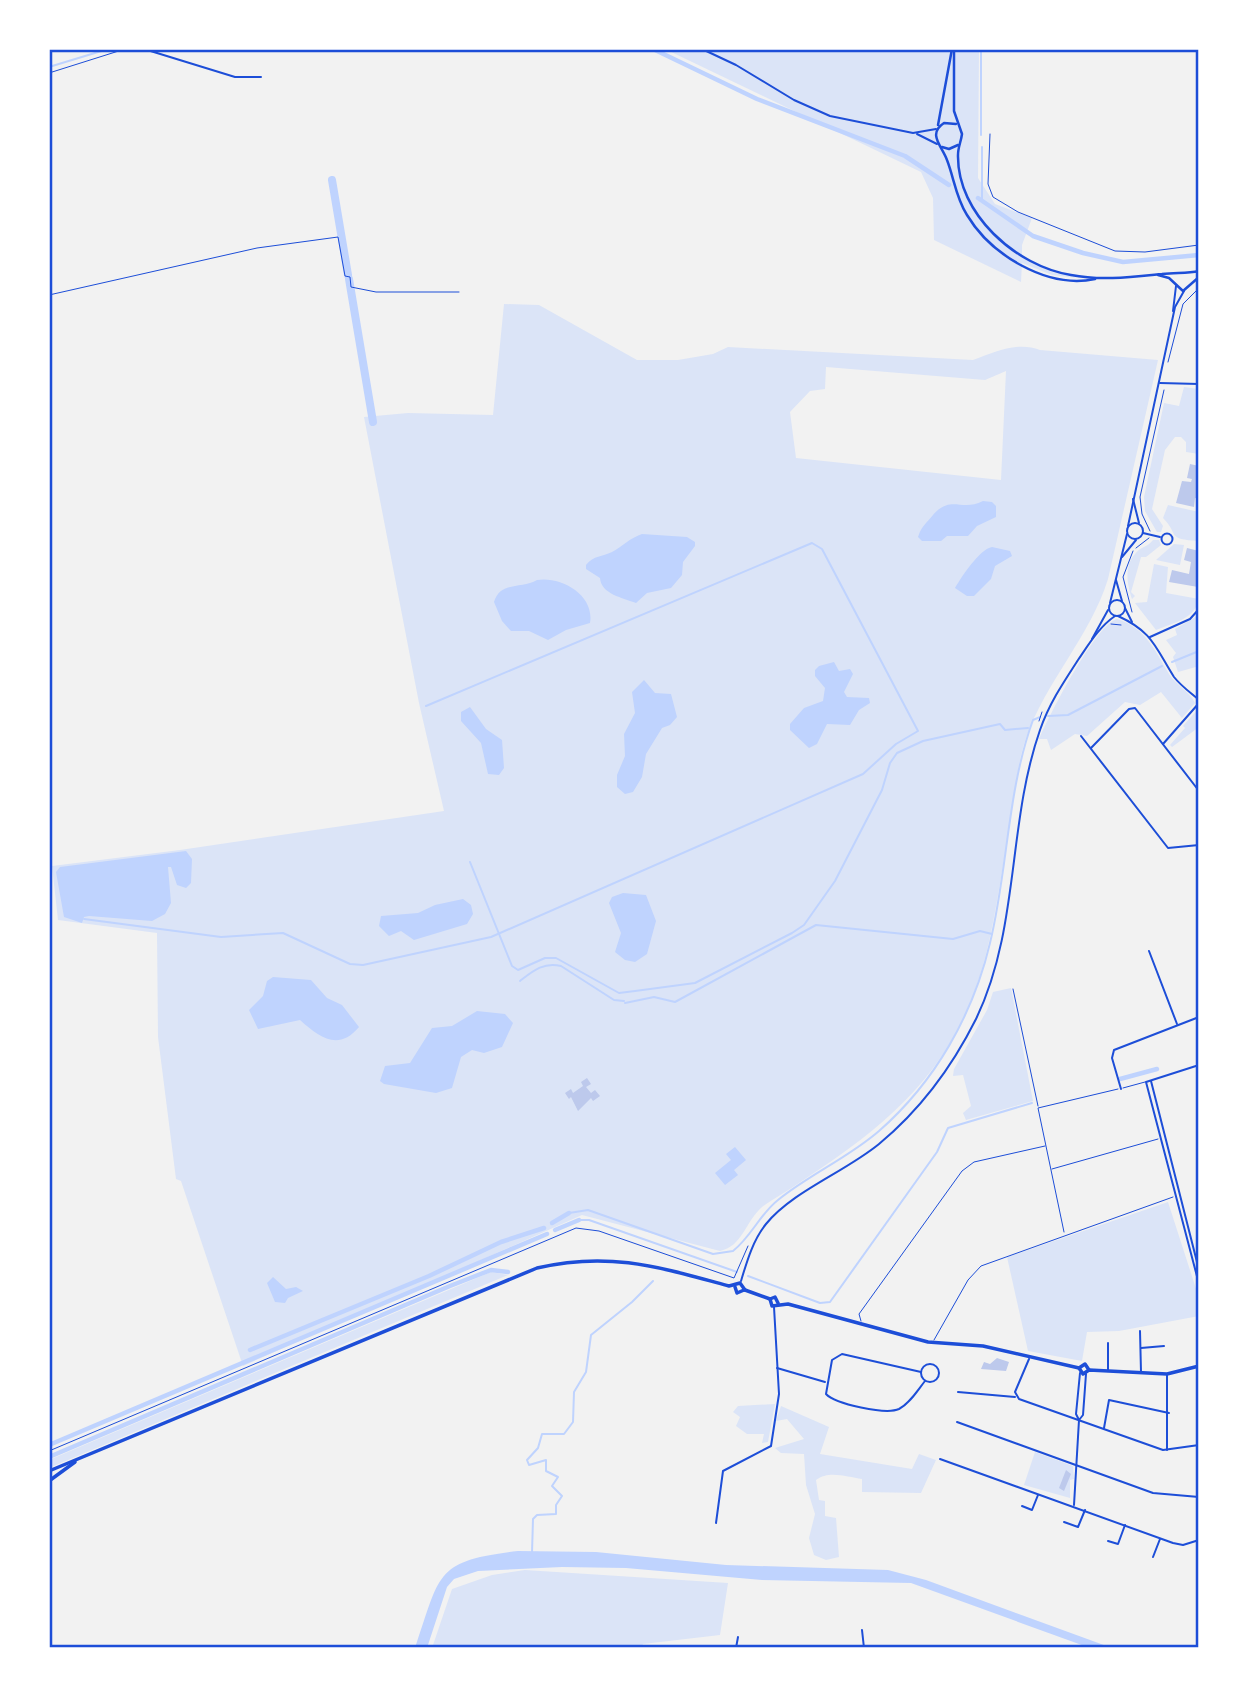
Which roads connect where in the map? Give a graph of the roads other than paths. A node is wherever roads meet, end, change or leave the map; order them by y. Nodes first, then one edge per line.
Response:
1 (144, 49) edge
2 (702, 49) edge
3 (953, 49) edge
4 (261, 76) dead end
5 (956, 124) junction
6 (937, 128) junction
7 (913, 133) junction
8 (939, 145) junction
9 (958, 145) junction
10 (1199, 271) edge
11 (1155, 275) junction
12 (1181, 275) junction
13 (1186, 275) junction
14 (1199, 277) edge
15 (1100, 278) junction
16 (1176, 285) junction
17 (1191, 286) junction
18 (1185, 290) junction
19 (1173, 316) junction
20 (1159, 383) junction
21 (1199, 384) edge
22 (1133, 498) junction
23 (1141, 525) junction
24 (1128, 526) junction
25 (1143, 533) junction
26 (1127, 534) junction
27 (1161, 537) dead end
28 (1138, 539) junction
29 (1119, 561) junction
30 (1116, 579) junction
31 (1122, 601) junction
32 (1110, 603) junction
33 (1108, 608) junction
34 (1125, 608) junction
35 (1199, 609) edge
36 (1117, 616) junction
37 (1133, 623) junction
38 (1149, 638) junction
39 (1092, 640) junction
40 (1199, 701) edge
41 (1081, 736) dead end
42 (1163, 744) junction
43 (1091, 748) junction
44 (1199, 791) edge
45 (1199, 845) edge
46 (1149, 951) dead end
47 (1013, 989) dead end
48 (1199, 1017) edge
49 (1177, 1026) junction
50 (1199, 1065) edge
51 (1150, 1080) junction
52 (1146, 1082) junction
53 (1121, 1089) junction
54 (1038, 1108) junction
55 (1161, 1138) junction
56 (1045, 1146) junction
57 (1051, 1169) junction
58 (1178, 1195) junction
59 (1065, 1234) junction
60 (1199, 1270) edge
61 (741, 1280) junction
62 (1199, 1284) edge
63 (735, 1287) junction
64 (745, 1290) junction
65 (770, 1299) junction
66 (776, 1304) junction
67 (861, 1324) junction
68 (1140, 1331) dead end
69 (934, 1343) junction
70 (1108, 1343) dead end
71 (1164, 1346) dead end
72 (1140, 1348) junction
73 (1030, 1355) junction
74 (1199, 1366) edge
75 (777, 1368) junction
76 (1079, 1370) junction
77 (1108, 1371) junction
78 (921, 1372) junction
79 (1087, 1372) junction
80 (1141, 1374) junction
81 (1167, 1374) junction
82 (925, 1381) junction
83 (826, 1382) junction
84 (958, 1392) dead end
85 (1016, 1397) junction
86 (1169, 1413) junction
87 (1079, 1420) junction
88 (957, 1422) dead end
89 (1104, 1429) junction
90 (1199, 1445) edge
91 (1167, 1450) junction
92 (83, 1457) junction
93 (940, 1459) dead end
94 (1078, 1464) junction
95 (49, 1471) edge
96 (49, 1480) edge
97 (1039, 1493) junction
98 (1199, 1497) edge
99 (1022, 1506) dead end
100 (1074, 1506) junction
101 (1085, 1510) junction
102 (1064, 1522) dead end
103 (716, 1523) dead end
104 (1125, 1525) junction
105 (1160, 1538) junction
106 (1199, 1540) edge
107 (1108, 1541) dead end
108 (1153, 1557) dead end
109 (862, 1630) dead end
110 (738, 1637) dead end
111 (736, 1648) edge
112 (863, 1648) edge

1 - 4 street
2 - 7 street
3 - 5 street
3 - 6 street
5 - 6 street
5 - 9 street
6 - 7 street
6 - 8 street
7 - 8 street
8 - 9 street
8 - 15 street
9 - 15 street
10 - 13 street
11 - 12 street
11 - 15 street
11 - 16 street
12 - 13 street
12 - 16 street
13 - 17 street
14 - 17 street
16 - 18 street
16 - 19 street
17 - 18 street
18 - 19 street
19 - 20 street
20 - 21 street
20 - 22 street
22 - 23 street
22 - 24 street
23 - 24 street
23 - 25 street
24 - 26 street
25 - 27 street
25 - 28 street
26 - 28 street
26 - 29 street
28 - 29 street
29 - 30 street
30 - 31 street
30 - 32 street
31 - 32 street
31 - 34 street
32 - 33 street
33 - 36 street
33 - 39 street
34 - 36 street
34 - 37 street
35 - 38 street
36 - 37 street
36 - 39 street
37 - 38 street
38 - 40 street
39 - 61 street
40 - 42 street
41 - 43 street
42 - 43 street
42 - 44 street
43 - 45 street
46 - 49 street
47 - 54 lane
48 - 49 street
49 - 53 street
50 - 51 street
51 - 52 street
51 - 58 street
52 - 53 lane
52 - 55 street
53 - 54 lane
54 - 56 lane
55 - 57 lane
55 - 58 street
56 - 57 lane
56 - 67 lane
57 - 59 lane
58 - 59 lane
58 - 60 street
58 - 62 street
59 - 69 lane
61 - 63 main road
61 - 64 main road
63 - 64 main road
63 - 92 main road
64 - 65 main road
65 - 66 main road
65 - 66 main road
66 - 67 main road
66 - 75 street
67 - 69 main road
68 - 72 street
69 - 73 main road
70 - 77 street
71 - 72 street
72 - 80 street
73 - 76 main road
73 - 85 street
74 - 81 main road
75 - 83 street
75 - 103 street
76 - 79 main road
76 - 79 main road
76 - 87 street
77 - 79 main road
77 - 80 main road
78 - 82 street
78 - 82 street
78 - 83 street
79 - 87 street
80 - 81 main road
81 - 86 street
82 - 83 street
84 - 85 street
85 - 87 street
86 - 89 street
86 - 91 street
87 - 89 street
87 - 94 street
88 - 94 street
89 - 91 street
90 - 91 street
92 - 95 main road
92 - 96 main road
93 - 97 street
94 - 98 street
94 - 100 street
97 - 99 street
97 - 100 street
100 - 101 street
101 - 102 street
101 - 104 street
104 - 105 street
104 - 107 street
105 - 106 street
105 - 108 street
109 - 112 street
110 - 111 street

